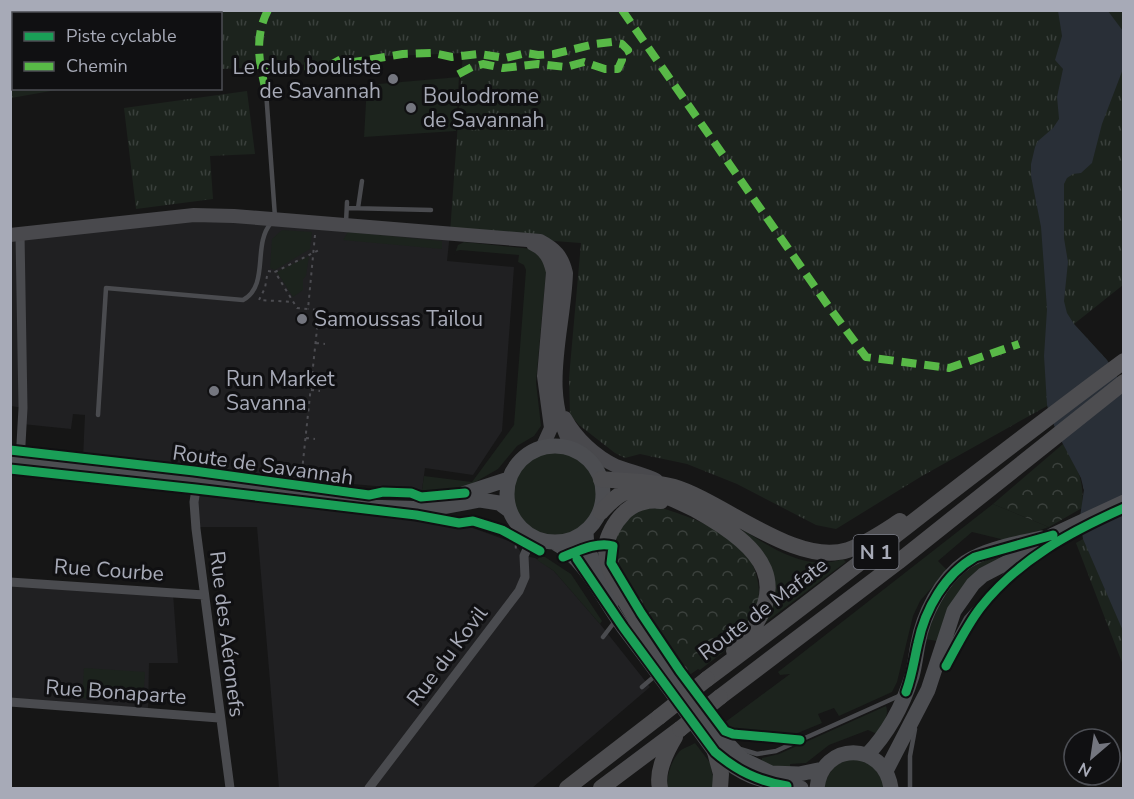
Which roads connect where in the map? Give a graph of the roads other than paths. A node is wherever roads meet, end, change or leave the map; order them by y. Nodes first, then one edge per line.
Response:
1 (266, 91) dead end
2 (362, 181) dead end
3 (358, 208) junction
4 (431, 210) dead end
5 (275, 219) junction
6 (345, 224) junction
7 (15, 234) edge
8 (522, 240) junction
9 (1124, 361) edge
10 (1124, 382) edge
11 (558, 405) junction
12 (98, 415) dead end
13 (542, 447) junction
14 (574, 450) junction
15 (15, 458) edge
16 (979, 471) junction
17 (509, 479) junction
18 (601, 479) junction
19 (197, 483) junction
20 (675, 487) junction
21 (1124, 502) edge
22 (688, 506) junction
23 (510, 510) junction
24 (601, 512) junction
25 (586, 532) junction
26 (1053, 535) junction
27 (530, 541) junction
28 (555, 543) junction
29 (10, 582) edge
30 (204, 595) junction
31 (617, 618) junction
32 (603, 637) dead end
33 (651, 643) junction
34 (658, 673) junction
35 (707, 679) junction
36 (642, 687) dead end
37 (928, 690) junction
38 (906, 692) junction
39 (10, 702) edge
40 (219, 718) junction
41 (680, 729) junction
42 (721, 747) junction
43 (867, 755) junction
44 (823, 769) junction
45 (886, 771) junction
46 (230, 789) edge
47 (369, 789) edge
48 (567, 789) edge
49 (601, 789) edge
50 (660, 789) edge
51 (720, 789) edge
52 (801, 789) edge
53 (817, 789) edge
54 (891, 789) edge
55 (910, 789) edge

1 - 5 lane
2 - 3 lane
3 - 4 lane
3 - 6 lane
5 - 6 street
5 - 7 street
5 - 12 lane
6 - 8 street
7 - 15 street
8 - 11 street
8 - 13 street
9 - 16 highway, Route de Mafate / N 1
10 - 41 highway, Route de Mafate / N 1, bridge
11 - 14 street
11 - 20 street
13 - 14 main road
13 - 17 main road
14 - 18 main road
15 - 17 main road, Route de Savannah
15 - 19 main road, Route de Savannah
16 - 20 highway
16 - 35 highway, Route de Mafate / N 1
17 - 23 main road
18 - 20 highway
18 - 24 main road
19 - 23 main road, Route de Savannah
19 - 30 street, Rue des Aéronefs
21 - 26 main road
22 - 24 highway
22 - 33 highway
22 - 35 highway
23 - 27 main road
24 - 25 main road
25 - 28 main road
25 - 33 main road
26 - 37 main road
26 - 38 main road
27 - 28 main road
27 - 47 street, Rue du Kovil
28 - 31 main road
29 - 30 street, Rue Courbe
30 - 40 street, Rue des Aéronefs
31 - 32 lane
31 - 34 main road
33 - 42 main road
34 - 36 lane
34 - 42 main road
35 - 48 highway, Route de Mafate / N 1, bridge
37 - 45 main road
37 - 55 lane
38 - 42 lane
38 - 43 main road
39 - 40 street, Rue Bonaparte
40 - 46 street, Rue des Aéronefs
41 - 49 highway, Route de Mafate / N 1
41 - 50 highway
42 - 44 main road
42 - 51 highway
42 - 52 main road
43 - 44 main road
43 - 45 main road
44 - 53 main road
45 - 54 main road

